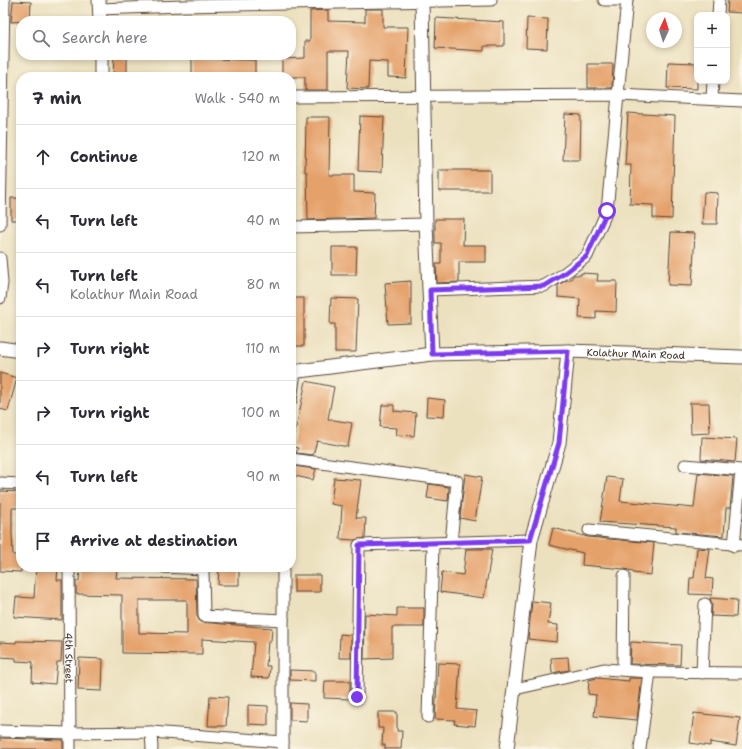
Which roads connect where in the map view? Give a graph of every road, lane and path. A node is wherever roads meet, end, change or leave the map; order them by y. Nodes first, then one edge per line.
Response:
1 (4, 0) edge
2 (491, 0) edge
3 (604, 0) edge
4 (628, 0) edge
5 (719, 0) edge
6 (422, 1) edge
7 (183, 3) edge
8 (100, 10) edge
9 (718, 12) edge
10 (101, 60) edge
11 (101, 72) edge
12 (713, 84) edge
13 (619, 95) junction
14 (424, 96) junction
15 (296, 97) edge
16 (712, 99) junction
17 (742, 101) edge
18 (0, 171) edge
19 (0, 224) edge
20 (426, 224) junction
21 (296, 227) edge
22 (0, 258) edge
23 (430, 290) junction
24 (0, 298) edge
25 (0, 348) edge
26 (16, 350) edge
27 (568, 351) junction
28 (432, 354) junction
29 (742, 357) edge
30 (296, 372) edge
31 (296, 460) edge
32 (685, 465) dead end
33 (0, 483) edge
34 (16, 484) edge
35 (589, 530) dead end
36 (530, 540) junction
37 (450, 543) junction
38 (433, 544) junction
39 (738, 545) edge
40 (69, 572) edge
41 (203, 572) edge
42 (283, 572) edge
43 (624, 576) dead end
44 (705, 604) dead end
45 (283, 620) junction
46 (623, 670) junction
47 (650, 672) junction
48 (702, 673) junction
49 (742, 673) edge
50 (515, 689) junction
51 (357, 697) dead end
52 (428, 717) dead end
53 (0, 731) edge
54 (151, 732) junction
55 (70, 733) junction
56 (283, 745) edge
57 (70, 749) edge
58 (152, 749) edge
59 (507, 749) edge
60 (640, 749) edge

1 - 18 street
2 - 6 street
3 - 4 street
4 - 13 street
5 - 9 street
6 - 7 street
6 - 14 street
7 - 8 street
10 - 11 street
12 - 16 street
13 - 14 street
13 - 16 street
13 - 23 street
14 - 15 street
14 - 20 street
16 - 17 street
18 - 19 street
20 - 21 street
20 - 23 street
22 - 24 street
23 - 28 street
25 - 26 street
27 - 28 street, Kolathur Main Road
27 - 29 street, Kolathur Main Road
27 - 36 street
28 - 30 street, Kolathur Main Road
31 - 37 street
32 - 39 street
33 - 34 street
35 - 39 street
36 - 37 street
36 - 50 street
37 - 38 street
38 - 51 street
38 - 52 street
40 - 55 street, 4th Street
41 - 45 street
42 - 45 street
43 - 46 street
44 - 48 street
45 - 56 street
46 - 47 street
46 - 50 street
47 - 48 street
47 - 60 street
48 - 49 street
50 - 59 street
53 - 55 street
54 - 55 street
54 - 56 street
54 - 58 street
55 - 57 street, 4th Street

